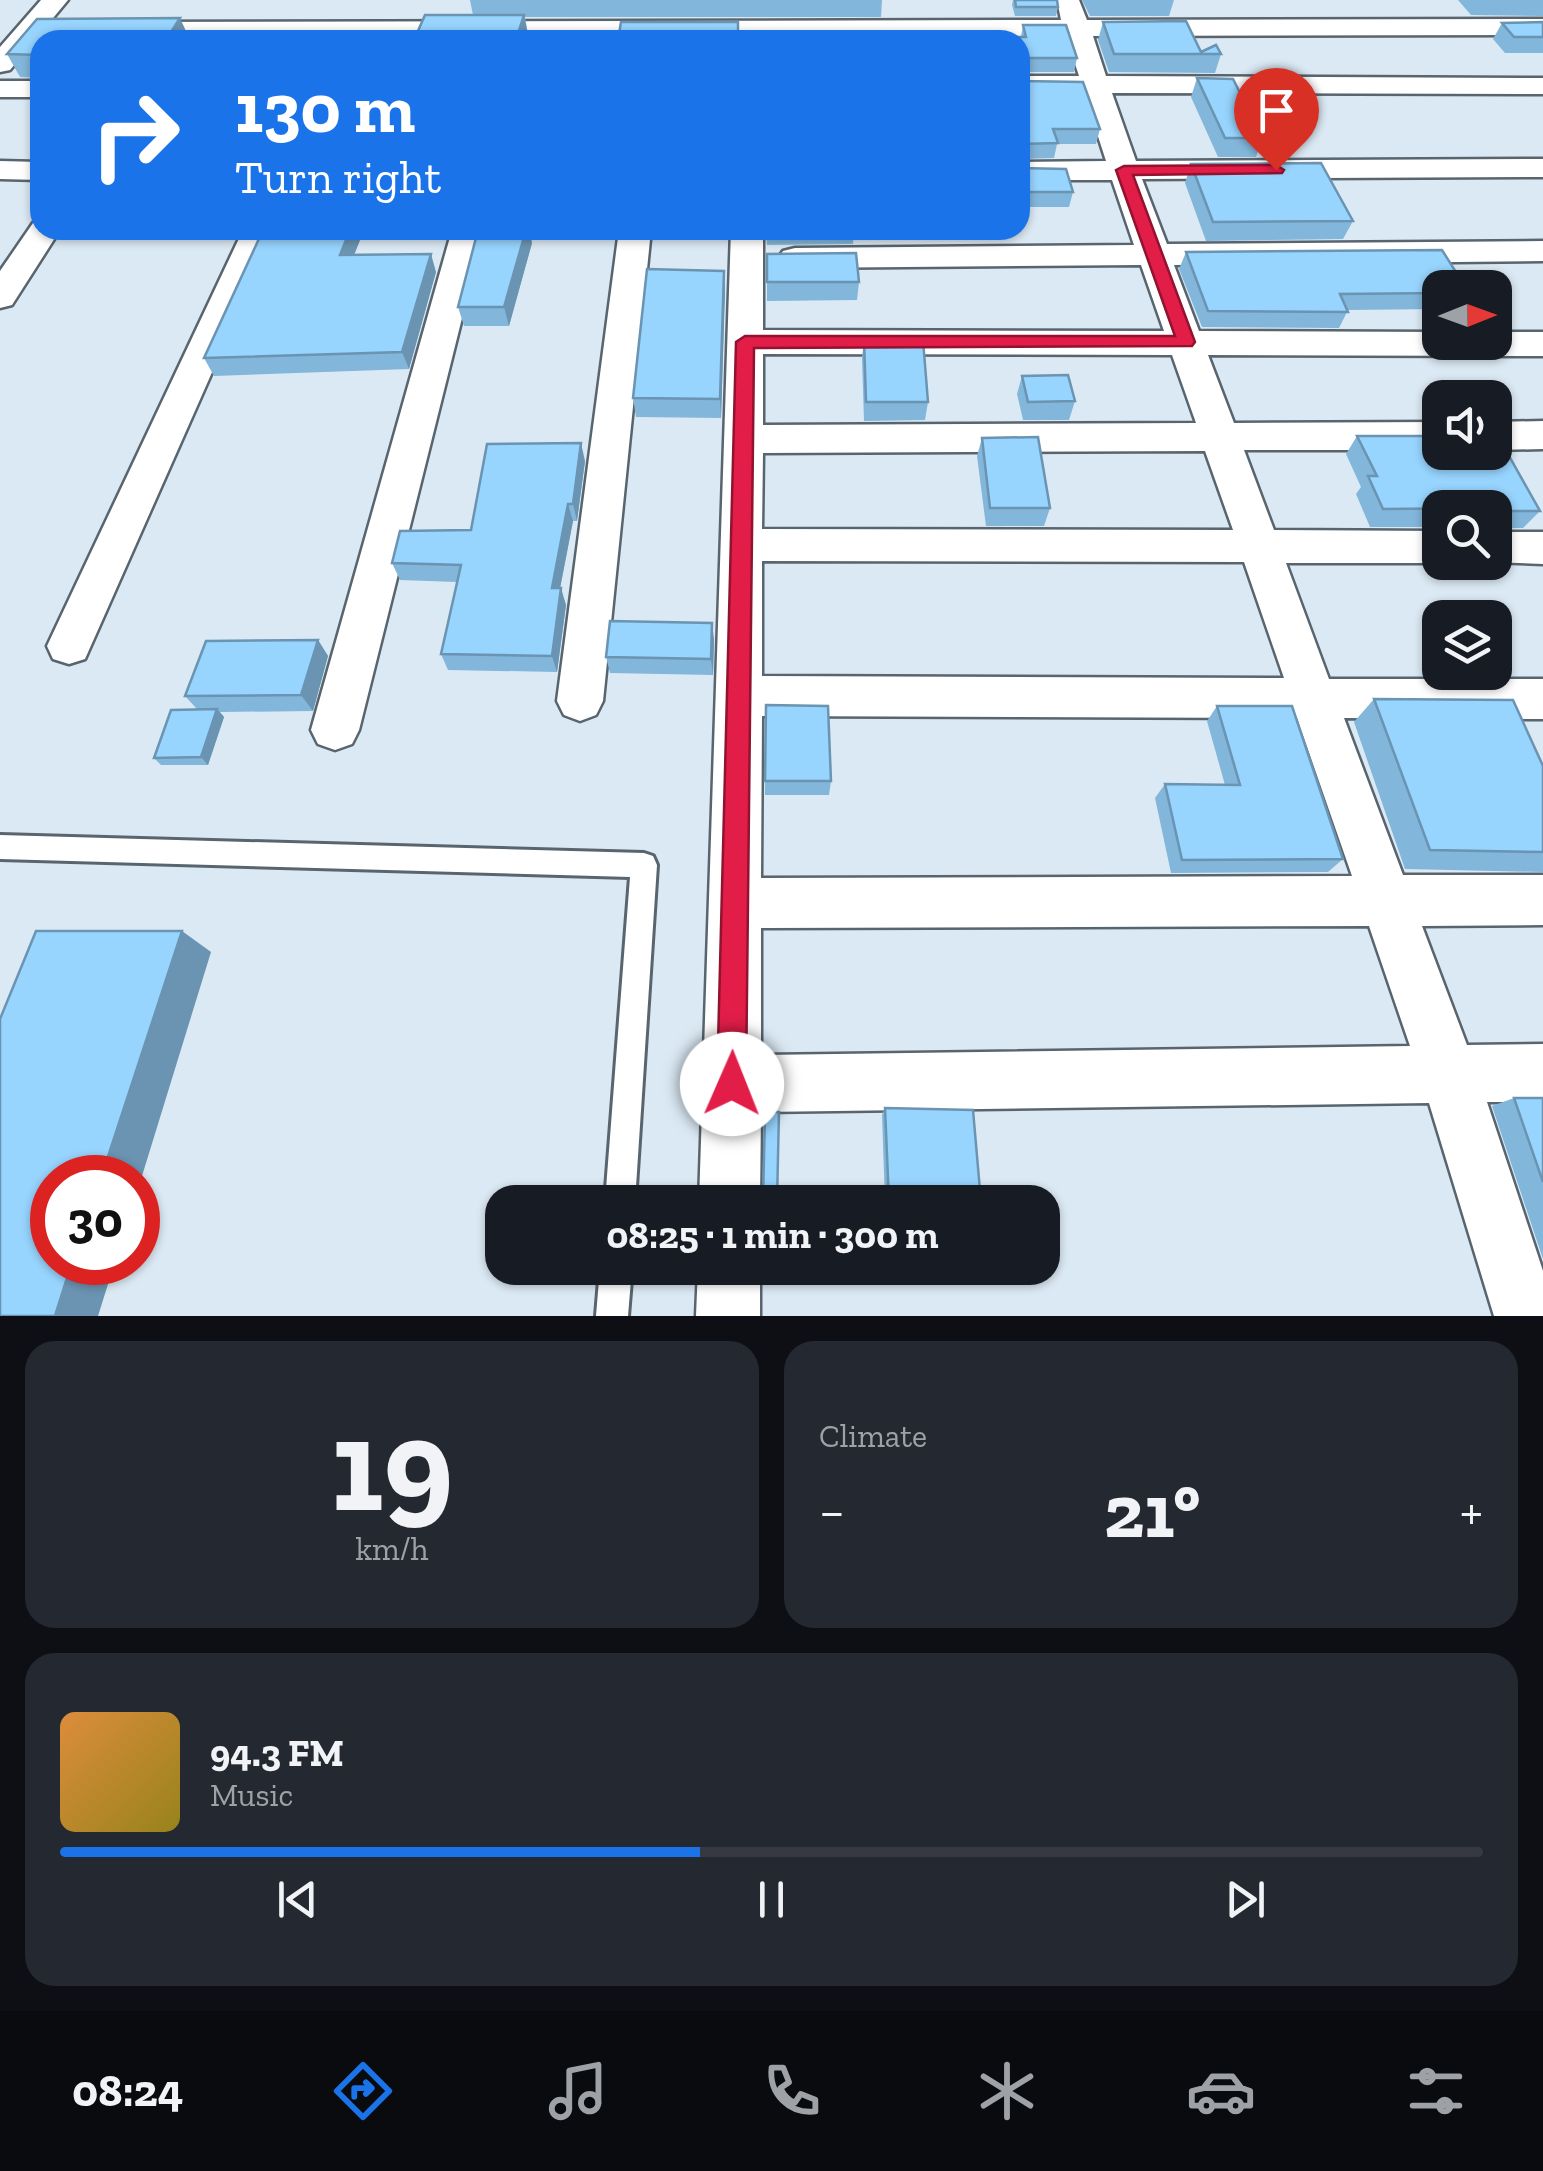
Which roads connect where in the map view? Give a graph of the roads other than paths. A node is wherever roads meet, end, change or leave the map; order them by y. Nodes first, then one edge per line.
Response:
1 (55, 0) edge
2 (1455, 0) edge
3 (1073, 13) edge
4 (751, 22) edge
5 (1475, 27) junction
6 (1543, 27) edge
7 (28, 30) junction
8 (67, 30) edge
9 (106, 30) edge
10 (0, 64) edge
11 (1030, 84) edge
12 (1094, 84) junction
13 (30, 89) edge
14 (0, 90) edge
15 (1538, 93) edge
16 (1543, 168) edge
17 (1124, 170) junction
18 (30, 171) edge
19 (1030, 171) edge
20 (1, 172) edge
21 (37, 240) edge
22 (254, 240) edge
23 (465, 240) edge
24 (634, 240) edge
25 (747, 244) edge
26 (1543, 251) edge
27 (1153, 252) junction
28 (0, 297) edge
29 (745, 342) junction
30 (1186, 342) junction
31 (1543, 344) edge
32 (1543, 435) edge
33 (1422, 436) edge
34 (1512, 436) edge
35 (1219, 437) junction
36 (743, 439) junction
37 (742, 545) junction
38 (1258, 546) junction
39 (1422, 547) edge
40 (1512, 548) edge
41 (1543, 548) edge
42 (68, 646) dead end
43 (738, 696) junction
44 (1314, 699) junction
45 (1543, 700) edge
46 (580, 701) dead end
47 (335, 730) dead end
48 (0, 847) edge
49 (1386, 900) junction
50 (1543, 900) edge
51 (735, 903) junction
52 (1448, 1072) junction
53 (1543, 1073) edge
54 (732, 1084) junction
55 (621, 1185) edge
56 (730, 1185) edge
57 (615, 1285) edge
58 (729, 1285) edge
59 (612, 1316) edge
60 (728, 1316) edge
61 (1526, 1316) edge

1 - 7 street
2 - 5 street
3 - 4 street
3 - 5 street
3 - 12 street
4 - 9 street
5 - 6 street
5 - 15 street
7 - 8 street
7 - 10 street
11 - 12 street
12 - 15 street
12 - 17 street
13 - 14 street
16 - 17 street
17 - 19 street
17 - 27 street
18 - 20 street
21 - 28 street
22 - 42 street
23 - 47 street
24 - 46 street
25 - 27 street
25 - 29 street
26 - 27 street
27 - 30 street
29 - 30 street
29 - 36 street
30 - 31 street
30 - 35 street
32 - 34 street
33 - 35 street
35 - 36 street
35 - 38 street
36 - 37 street
37 - 38 street
37 - 43 street
38 - 39 street
38 - 44 street
40 - 41 street
43 - 44 street
43 - 51 street
44 - 45 street
44 - 49 street
48 - 55 lane
49 - 50 street
49 - 51 street
49 - 52 street
51 - 54 street
52 - 53 street
52 - 54 street
52 - 61 street
54 - 56 street
57 - 59 lane
58 - 60 street

